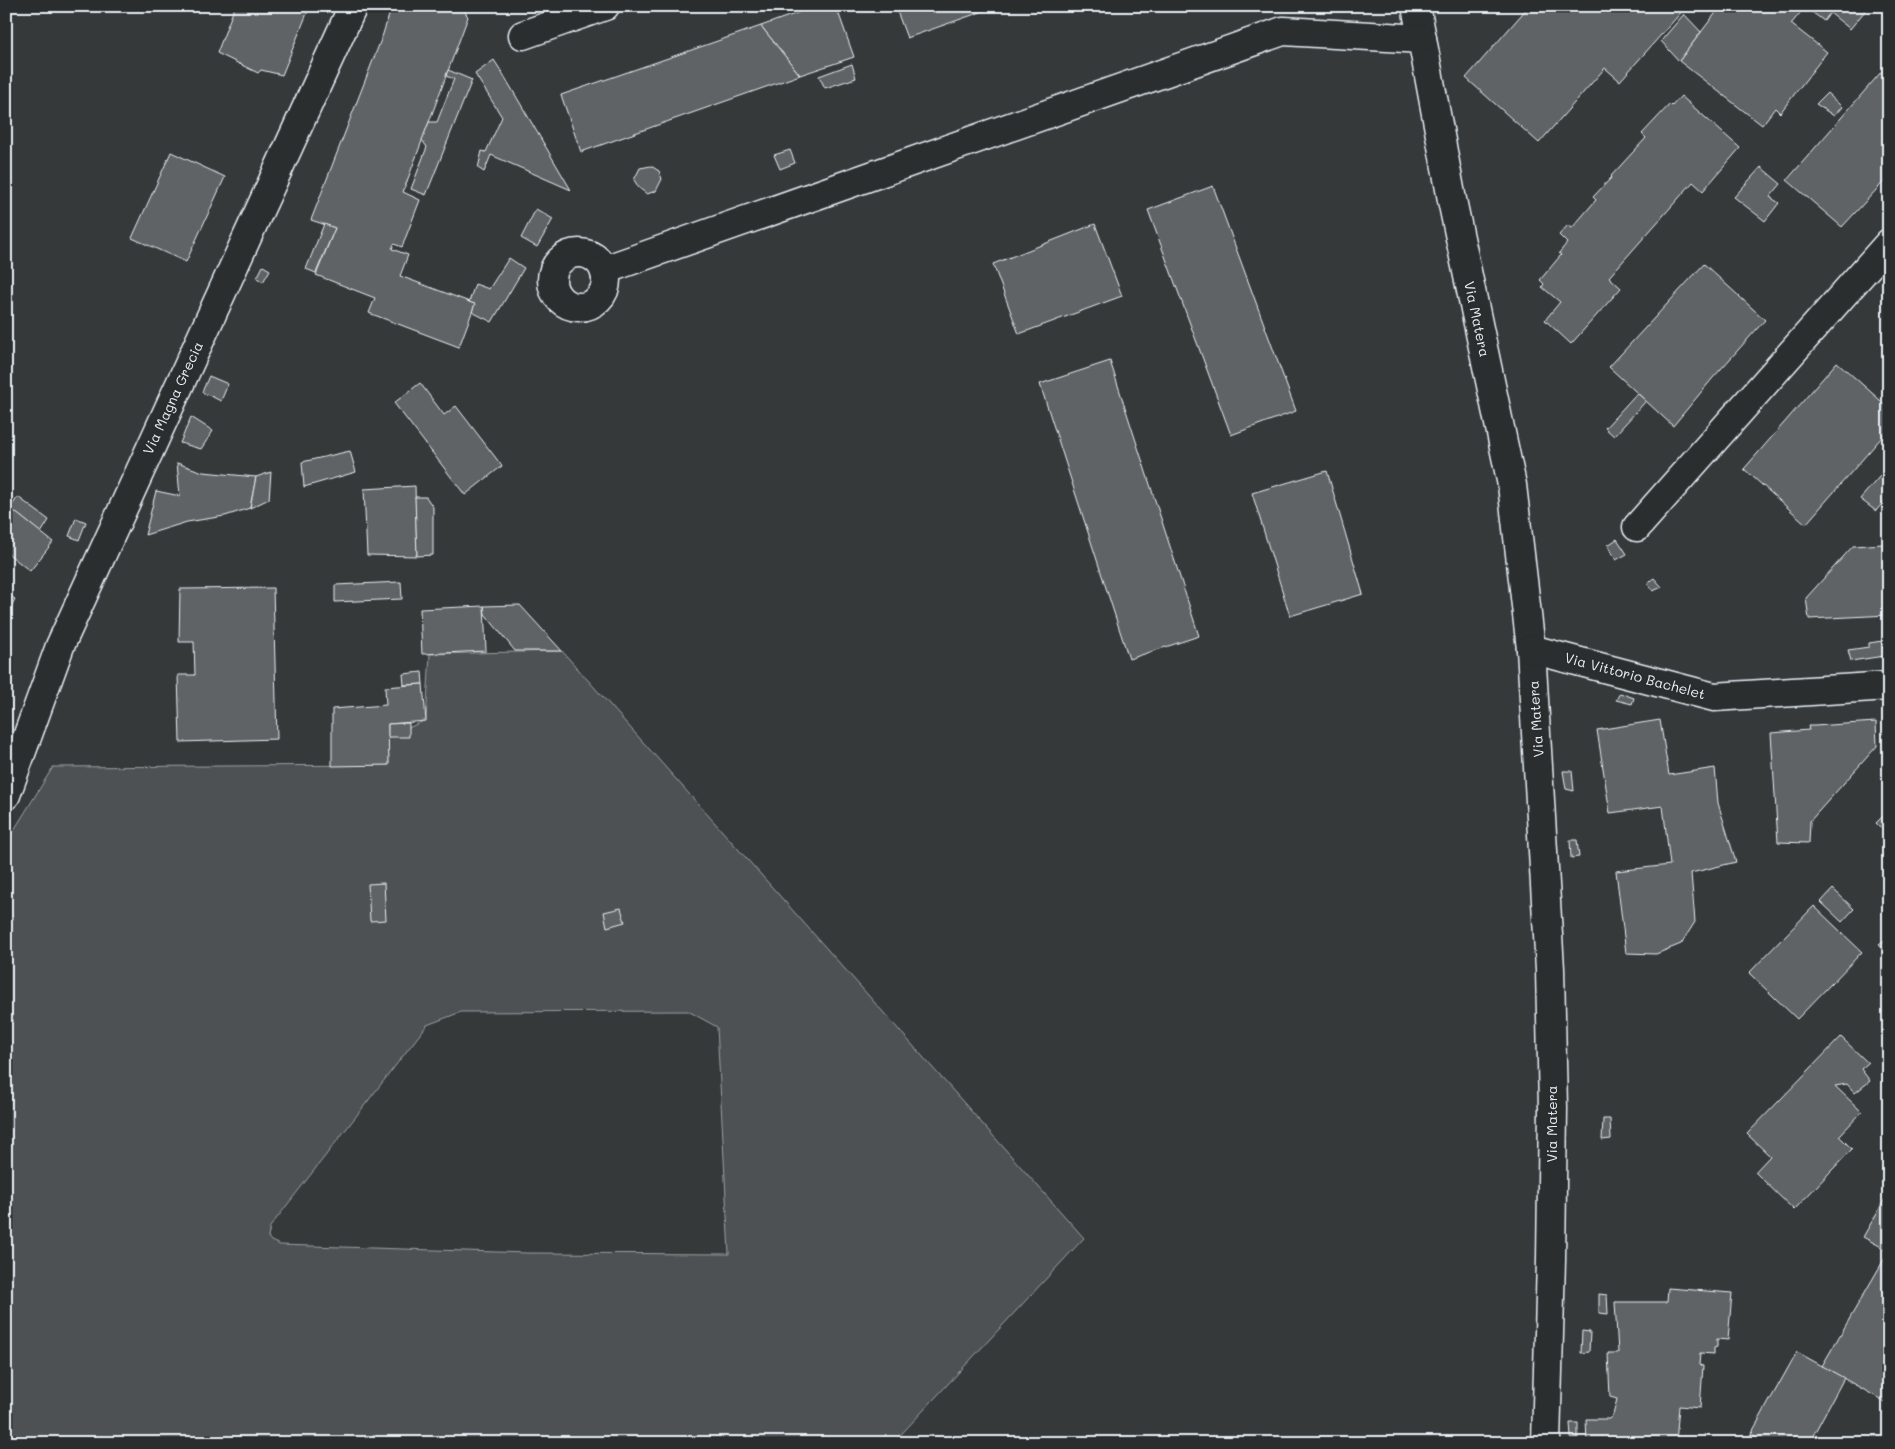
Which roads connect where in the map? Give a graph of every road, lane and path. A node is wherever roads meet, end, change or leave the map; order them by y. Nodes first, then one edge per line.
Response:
1 (353, 6) edge
2 (606, 6) edge
3 (1416, 6) edge
4 (523, 35) dead end
5 (1422, 39) junction
6 (1889, 243) edge
7 (604, 270) dead end
8 (1637, 527) dead end
9 (1531, 649) junction
10 (1889, 686) edge
11 (6, 795) edge
12 (1546, 1443) edge

1 - 11 street, Via Magna Grecia
2 - 4 street
3 - 5 street, Via Matera
5 - 7 street
5 - 9 street, Via Matera
6 - 8 street
9 - 10 street, Via Vittorio Bachelet
9 - 12 street, Via Matera

